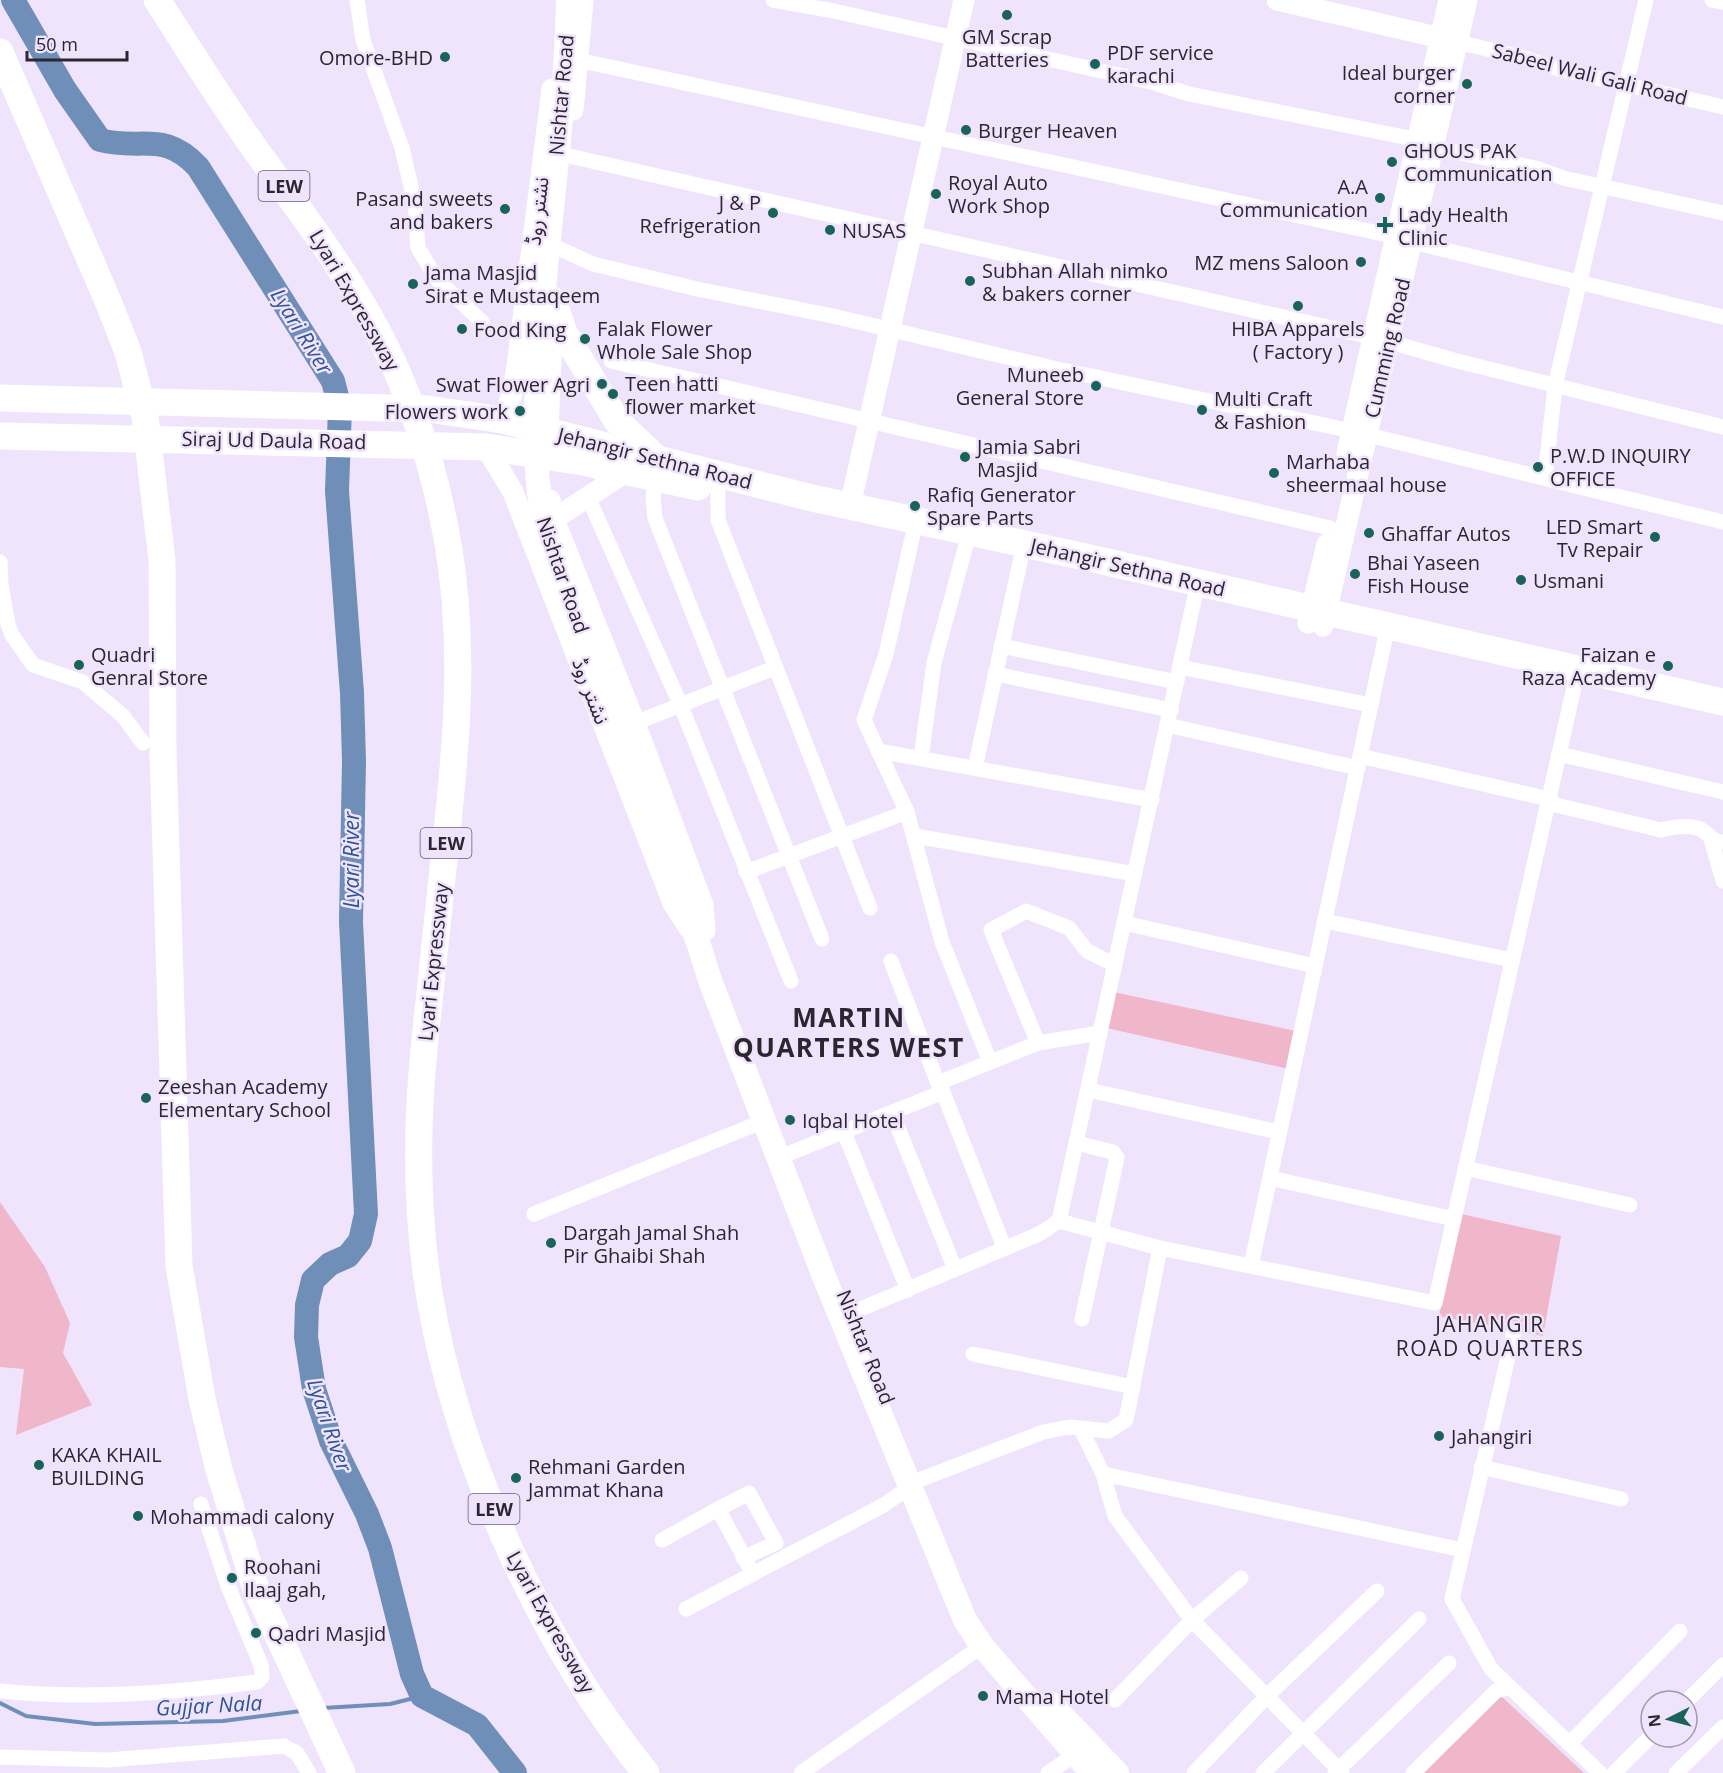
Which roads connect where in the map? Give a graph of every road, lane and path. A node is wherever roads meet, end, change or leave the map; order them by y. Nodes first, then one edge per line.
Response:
1 (157, 0) edge
2 (357, 0) edge
3 (558, 0) edge
4 (567, 0) edge
5 (583, 0) edge
6 (772, 0) edge
7 (964, 0) edge
8 (1277, 0) edge
9 (1449, 0) edge
10 (1467, 0) edge
11 (1646, 0) edge
12 (1712, 0) edge
13 (1723, 2) edge
14 (956, 38) junction
15 (1449, 40) junction
16 (0, 52) edge
17 (578, 60) junction
18 (1626, 83) junction
19 (1723, 107) edge
20 (934, 137) junction
21 (1427, 144) junction
22 (569, 156) junction
23 (1603, 187) junction
24 (1723, 213) edge
25 (912, 233) junction
26 (1404, 240) junction
27 (558, 248) junction
28 (1581, 283) junction
29 (553, 300) junction
30 (1723, 318) edge
31 (482, 322) dead end
32 (891, 330) junction
33 (1380, 340) junction
34 (611, 360) dead end
35 (517, 366) junction
36 (552, 370) junction
37 (1555, 386) junction
38 (0, 398) edge
39 (428, 409) joint
40 (502, 420) junction
41 (870, 421) junction
42 (1723, 428) edge
43 (1359, 433) junction
44 (0, 436) edge
45 (545, 443) junction
46 (434, 444) joint
47 (486, 447) junction
48 (656, 468) junction
49 (626, 472) junction
50 (1545, 478) junction
51 (718, 492) junction
52 (588, 497) junction
53 (850, 506) junction
54 (554, 519) junction
55 (1723, 522) edge
56 (1330, 528) junction
57 (913, 534) junction
58 (966, 545) junction
59 (1021, 558) junction
60 (0, 562) edge
61 (0, 585) edge
62 (1195, 596) junction
63 (1317, 617) junction
64 (7, 639) edge
65 (1385, 639) junction
66 (1001, 645) junction
67 (774, 668) junction
68 (995, 674) junction
69 (1178, 675) junction
70 (1575, 682) junction
71 (723, 690) junction
72 (1723, 702) edge
73 (1371, 705) junction
74 (681, 706) junction
75 (1169, 717) junction
76 (1723, 718) edge
77 (635, 723) junction
78 (143, 743) dead end
79 (878, 751) junction
80 (1559, 754) junction
81 (921, 758) junction
82 (1359, 762) junction
83 (975, 768) junction
84 (1723, 792) edge
85 (1549, 799) junction
86 (1152, 800) junction
87 (907, 812) junction
88 (915, 836) junction
89 (840, 837) junction
90 (1717, 841) edge
91 (788, 857) junction
92 (746, 872) junction
93 (1135, 874) junction
94 (1723, 881) edge
95 (870, 908) dead end
96 (1325, 921) junction
97 (1124, 923) junction
98 (702, 931) junction
99 (822, 939) dead end
100 (1512, 960) junction
101 (891, 962) dead end
102 (1115, 965) junction
103 (1315, 966) junction
104 (791, 981) dead end
105 (1100, 1033) junction
106 (1038, 1042) junction
107 (990, 1062) junction
108 (941, 1088) junction
109 (1088, 1090) junction
110 (892, 1113) junction
111 (764, 1121) junction
112 (844, 1132) junction
113 (1279, 1132) junction
114 (1076, 1143) junction
115 (790, 1153) junction
116 (1465, 1168) junction
117 (1270, 1178) junction
118 (1630, 1205) dead end
119 (534, 1214) dead end
120 (1454, 1218) junction
121 (1059, 1221) junction
122 (1100, 1232) junction
123 (1004, 1248) junction
124 (1160, 1248) junction
125 (1251, 1266) junction
126 (955, 1269) junction
127 (908, 1290) junction
128 (851, 1313) junction
129 (1082, 1319) dead end
130 (1514, 1331) dead end
131 (973, 1354) dead end
132 (1133, 1387) junction
133 (1081, 1429) junction
134 (1481, 1467) junction
135 (1104, 1474) junction
136 (914, 1483) junction
137 (1621, 1500) dead end
138 (201, 1504) dead end
139 (718, 1509) junction
140 (662, 1540) dead end
141 (1463, 1550) junction
142 (743, 1558) junction
143 (753, 1574) junction
144 (1241, 1578) dead end
145 (1377, 1591) dead end
146 (686, 1609) dead end
147 (1419, 1619) dead end
148 (1192, 1620) junction
149 (1680, 1630) dead end
150 (982, 1646) junction
151 (1449, 1663) dead end
152 (1723, 1665) edge
153 (1510, 1688) junction
154 (1699, 1689) edge
155 (0, 1691) edge
156 (1267, 1696) junction
157 (1115, 1700) dead end
158 (1723, 1727) edge
159 (1303, 1732) junction
160 (1569, 1744) junction
161 (1639, 1748) edge
162 (1075, 1755) junction
163 (0, 1757) edge
164 (1338, 1772) edge
165 (309, 1773) edge
166 (342, 1773) edge
167 (646, 1773) edge
168 (801, 1773) edge
169 (1047, 1773) edge
170 (1092, 1773) edge
171 (1117, 1773) edge
172 (1194, 1773) edge
173 (1263, 1773) edge
174 (1413, 1773) edge
175 (1600, 1773) edge
176 (1614, 1773) edge
177 (1676, 1773) edge

1 - 167 highway, Lyari Expressway / LEW
2 - 31 street
3 - 35 street, نشتر روڈ
4 - 98 main road, Nishtar Road
5 - 17 street, نشتر روڈ
6 - 14 street
7 - 14 street
8 - 15 street
9 - 15 street, Cumming Road
10 - 15 street, Cumming Road
11 - 18 street
12 - 13 street
14 - 20 street
14 - 21 street
15 - 18 street, Sabeel Wali Gali Road
15 - 21 street, Cumming Road
16 - 166 highway
17 - 20 street
17 - 22 street, نشتر روڈ
18 - 19 street, Sabeel Wali Gali Road
18 - 23 street
20 - 25 street
20 - 26 street
21 - 23 street
21 - 26 street, Cumming Road
22 - 25 street
22 - 27 street, نشتر روڈ
23 - 24 street
23 - 28 street
25 - 32 street
25 - 33 street
26 - 28 street
26 - 33 street, Cumming Road
27 - 29 street, نشتر روڈ
27 - 32 street
28 - 30 street
28 - 37 street
29 - 36 street, نشتر روڈ
29 - 48 highway
32 - 41 street
32 - 43 street
33 - 37 street
33 - 43 street, Cumming Road
34 - 41 street
35 - 36 street
35 - 40 street, نشتر روڈ
36 - 45 street, نشتر روڈ
37 - 42 street
37 - 50 street
38 - 39 highway, Siraj Ud Daula Road
39 - 40 highway, Jehangir Sethna Road
40 - 45 highway, Jehangir Sethna Road
41 - 53 street
41 - 56 street
43 - 50 street
43 - 56 street, Cumming Road
43 - 63 street, Cumming Road
44 - 46 highway, Siraj Ud Daula Road
45 - 47 highway, Jehangir Sethna Road
45 - 48 highway, Jehangir Sethna Road
45 - 49 highway, Jehangir Sethna Road
45 - 54 street, نشتر روڈ
46 - 47 highway, Jehangir Sethna Road
47 - 98 street, نشتر روڈ
48 - 49 highway, Jehangir Sethna Road
48 - 51 highway, Jehangir Sethna Road
48 - 53 highway, Jehangir Sethna Road
48 - 71 street
49 - 52 street
50 - 55 street
51 - 57 highway, Jehangir Sethna Road
51 - 67 street
52 - 54 street
52 - 74 street
53 - 63 highway, Jehangir Sethna Road
54 - 77 street, نشتر روڈ
56 - 63 street, Cumming Road
57 - 58 highway, Jehangir Sethna Road
57 - 79 street
58 - 59 highway, Jehangir Sethna Road
58 - 81 street
59 - 62 highway, Jehangir Sethna Road
59 - 66 street
60 - 61 street
61 - 64 street
62 - 63 highway, Jehangir Sethna Road
62 - 69 street
63 - 65 highway, Jehangir Sethna Road
63 - 72 highway, Jehangir Sethna Road
64 - 78 street
65 - 70 highway, Jehangir Sethna Road
65 - 73 street
66 - 68 street
66 - 69 street
67 - 71 street
67 - 89 street
68 - 75 street
68 - 83 street
69 - 73 street
69 - 75 street
70 - 76 highway, Jehangir Sethna Road
70 - 80 street
71 - 74 street
71 - 91 street
73 - 82 street
74 - 77 street
74 - 92 street
75 - 82 street
75 - 86 street
77 - 98 street, نشتر روڈ
79 - 81 street
79 - 87 street
80 - 84 street
80 - 85 street
81 - 83 street
82 - 85 street
82 - 96 street
83 - 86 street
85 - 90 street
85 - 100 street
86 - 93 street
87 - 88 street
87 - 89 street
88 - 93 street
88 - 107 street
89 - 91 street
89 - 95 street
90 - 94 street
91 - 92 street
91 - 99 street
92 - 104 street
93 - 97 street
96 - 100 street
96 - 103 street
97 - 102 street
97 - 103 street
98 - 111 main road, Nishtar Road
98 - 115 main road, Nishtar Road
100 - 116 street
101 - 108 street
102 - 105 street
102 - 106 street
103 - 113 street
105 - 106 street
105 - 109 street
106 - 107 street
107 - 108 street
108 - 110 street
108 - 123 street
109 - 113 street
109 - 114 street
110 - 112 street
110 - 126 street
111 - 119 street
111 - 136 main road, Nishtar Road
112 - 115 street
112 - 127 street
113 - 117 street
114 - 121 street
114 - 122 street
115 - 128 main road, Nishtar Road
116 - 118 street
116 - 120 street
117 - 120 street
117 - 125 street
120 - 125 street
121 - 122 street
121 - 123 street
122 - 124 street
122 - 129 street
123 - 126 street
124 - 125 street
124 - 132 street
126 - 127 street
127 - 128 street
128 - 136 main road, Nishtar Road
130 - 134 street
131 - 132 street
132 - 133 street
133 - 135 street
133 - 136 street
134 - 137 street
134 - 141 street
135 - 141 street
135 - 148 street
136 - 143 street
136 - 150 main road, Nishtar Road
136 - 171 main road, Nishtar Road
138 - 155 street
139 - 140 street
139 - 142 street
139 - 142 street
141 - 153 street
142 - 143 street
143 - 146 street
144 - 148 street
145 - 156 street
147 - 159 street
148 - 156 street
148 - 157 street
149 - 160 street
150 - 162 main road, Nishtar Road
150 - 168 street
151 - 164 street
152 - 154 street
153 - 160 street
153 - 174 street
156 - 159 street
156 - 172 street
158 - 177 street
159 - 164 street
159 - 173 street
160 - 175 street
161 - 176 street
162 - 169 street
162 - 170 main road, Nishtar Road
163 - 165 street

